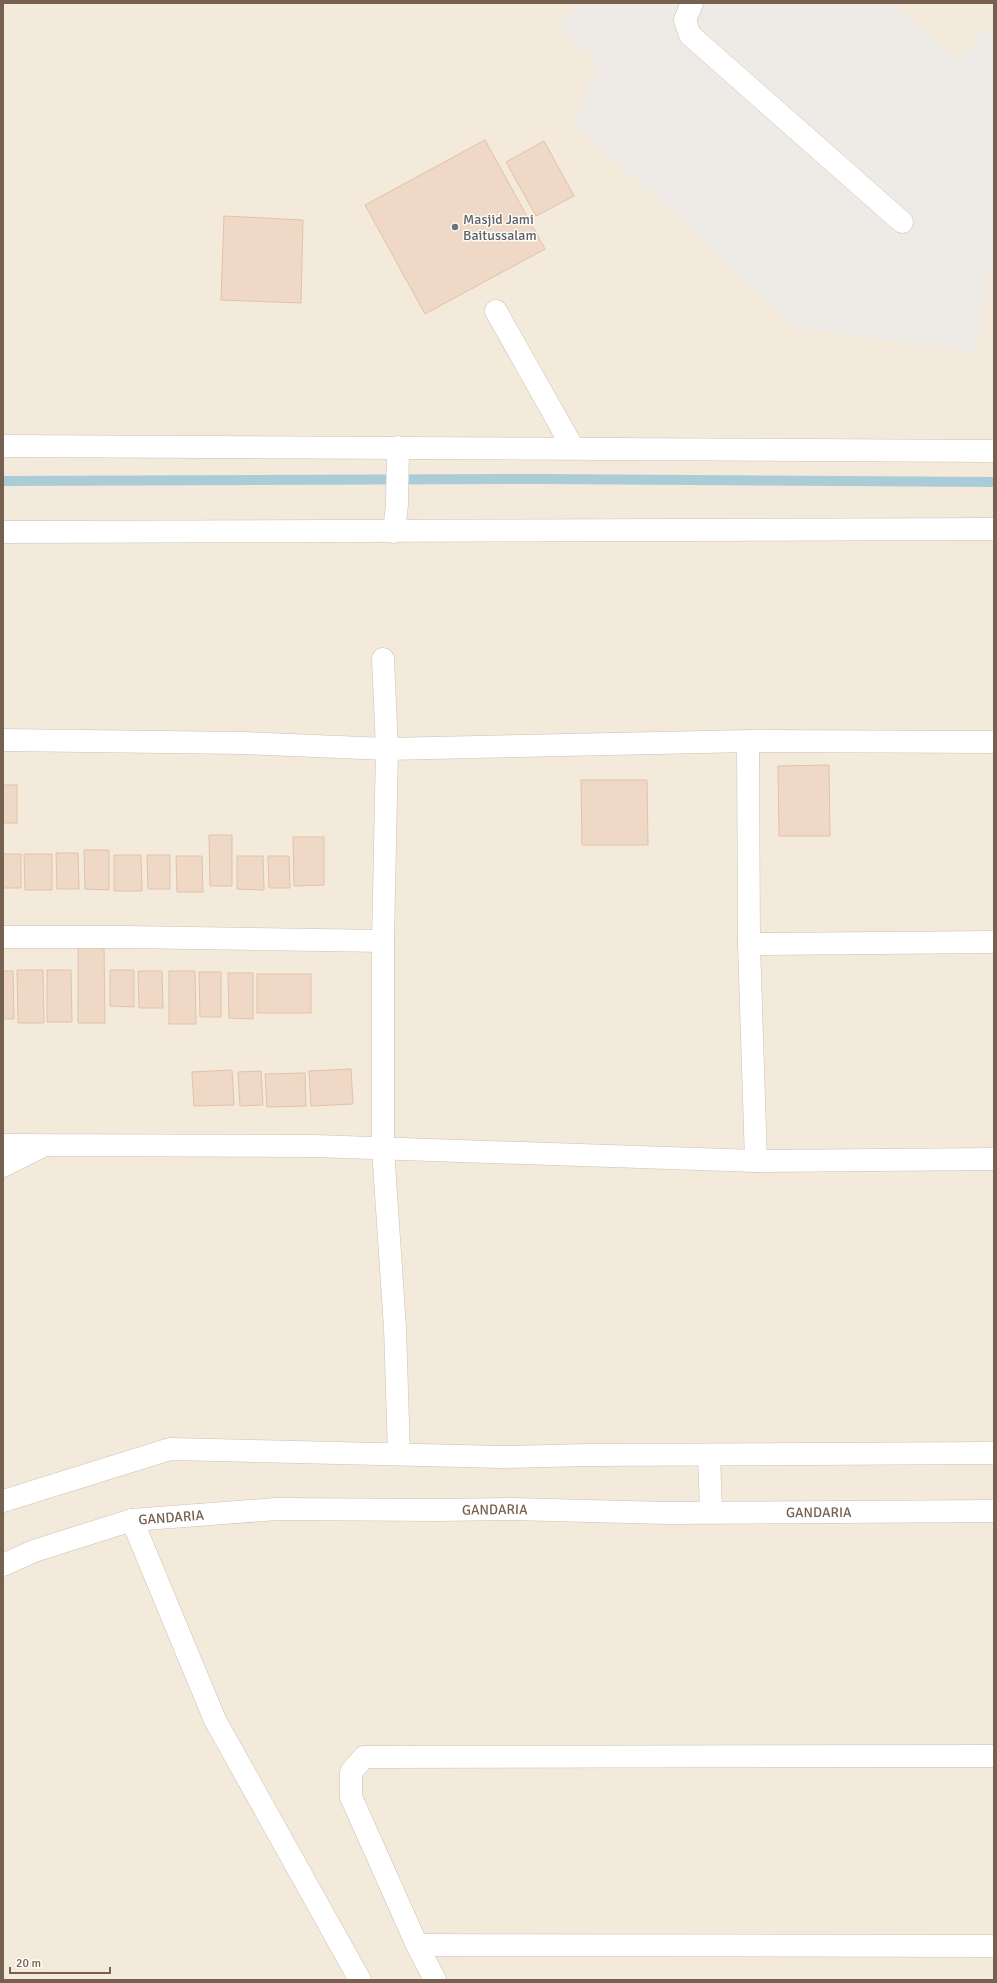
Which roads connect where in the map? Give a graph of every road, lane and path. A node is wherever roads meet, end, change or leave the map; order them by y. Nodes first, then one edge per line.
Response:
1 (692, 3) edge
2 (902, 222) dead end
3 (496, 310) dead end
4 (3, 446) edge
5 (573, 448) junction
6 (994, 451) edge
7 (397, 456) junction
8 (994, 529) edge
9 (3, 532) edge
10 (394, 532) junction
11 (383, 659) dead end
12 (3, 740) edge
13 (748, 741) junction
14 (994, 742) edge
15 (387, 749) junction
16 (3, 937) edge
17 (383, 941) junction
18 (994, 942) edge
19 (749, 944) junction
20 (49, 1144) junction
21 (3, 1145) edge
22 (383, 1149) junction
23 (994, 1159) edge
24 (756, 1162) junction
25 (3, 1166) edge
26 (994, 1453) edge
27 (399, 1454) junction
28 (709, 1455) junction
29 (3, 1501) edge
30 (710, 1511) junction
31 (994, 1511) edge
32 (132, 1520) junction
33 (3, 1565) edge
34 (994, 1756) edge
35 (417, 1945) junction
36 (994, 1946) edge
37 (360, 1980) edge
38 (435, 1980) edge

1 - 2 street
3 - 5 street
4 - 7 street
5 - 6 street
5 - 7 street
7 - 10 street
8 - 10 street
9 - 10 street
11 - 15 street
12 - 15 street
13 - 14 street
13 - 15 street
13 - 19 street
15 - 17 street
16 - 17 street
17 - 22 street
18 - 19 street
19 - 24 street
20 - 21 street
20 - 22 street
20 - 25 street
22 - 24 street
22 - 27 street
23 - 24 street
26 - 28 street
27 - 28 street
27 - 29 street
28 - 30 street
30 - 31 street, GANDARIA
30 - 32 street, GANDARIA
32 - 33 street, GANDARIA
32 - 37 street
34 - 35 street
35 - 36 street
35 - 38 street

